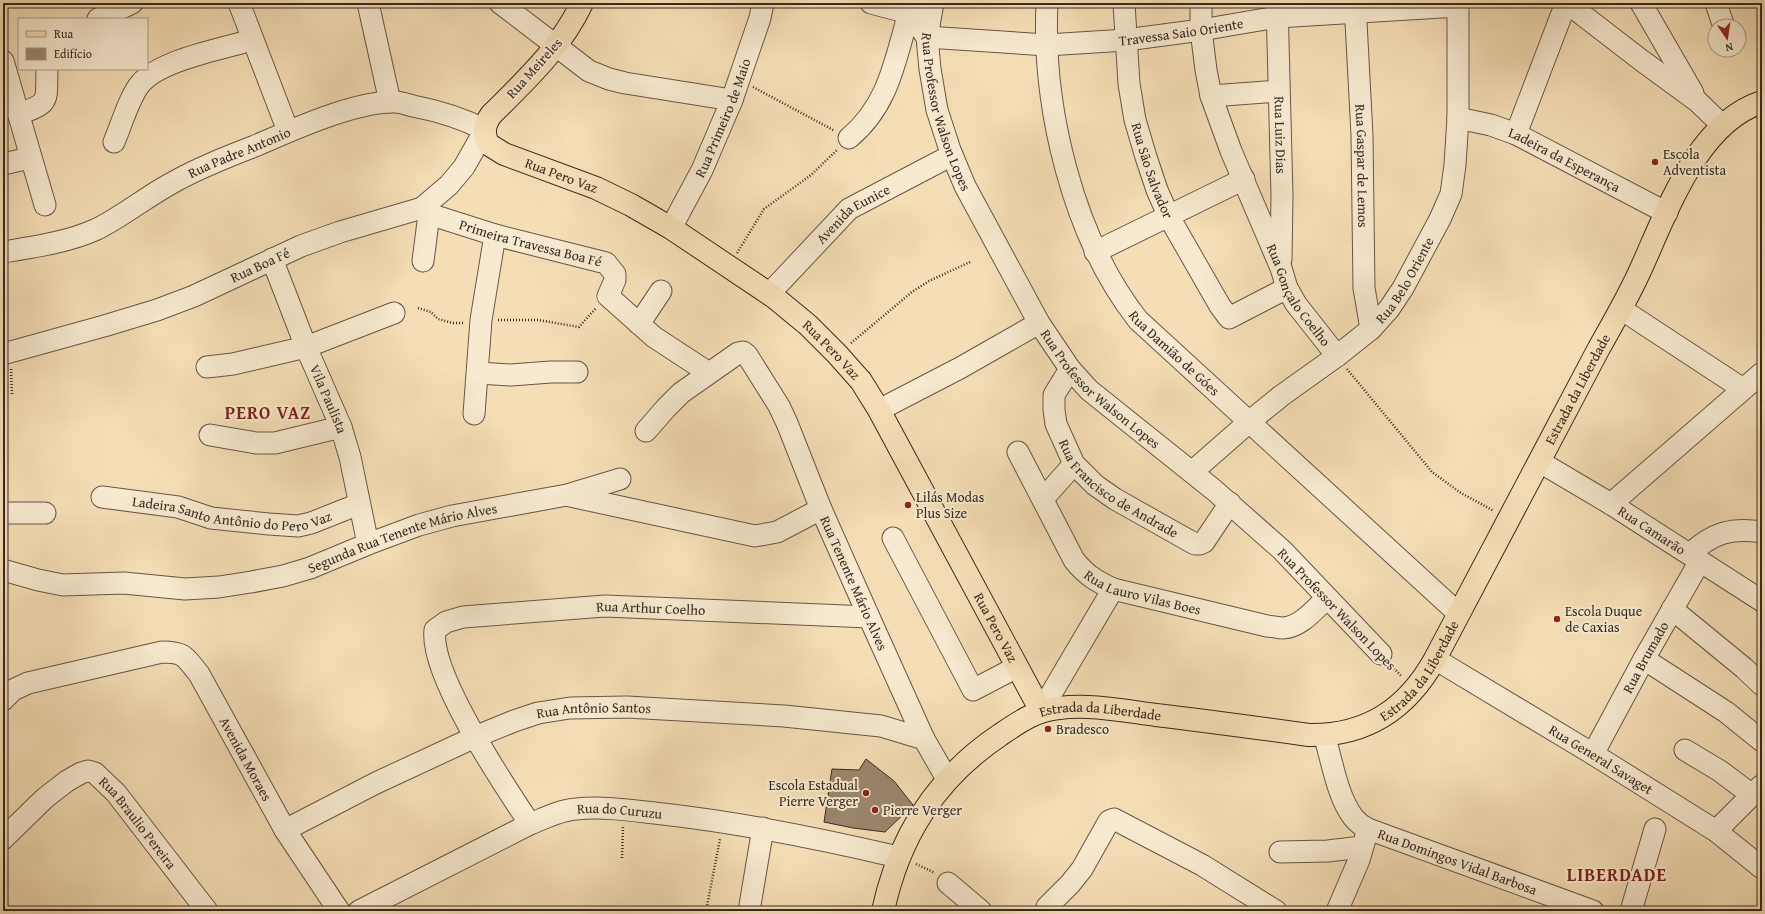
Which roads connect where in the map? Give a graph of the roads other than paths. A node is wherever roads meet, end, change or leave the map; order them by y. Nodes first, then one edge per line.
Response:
1 (132, 3) edge
2 (239, 3) edge
3 (368, 3) edge
4 (500, 3) edge
5 (582, 3) edge
6 (763, 3) edge
7 (871, 3) edge
8 (1047, 3) edge
9 (1124, 3) edge
10 (1201, 3) edge
11 (1641, 3) edge
12 (1716, 3) edge
13 (933, 4) edge
14 (1458, 5) edge
15 (1576, 5) edge
16 (1355, 8) edge
17 (1277, 10) edge
18 (908, 13) junction
19 (100, 18) edge
20 (1721, 18) edge
21 (1201, 30) junction
22 (927, 38) junction
23 (252, 40) junction
24 (1126, 40) junction
25 (1047, 45) junction
26 (557, 46) junction
27 (3, 51) edge
28 (18, 53) edge
29 (3, 61) edge
30 (47, 70) edge
31 (1278, 90) junction
32 (1211, 96) junction
33 (732, 100) junction
34 (1697, 101) junction
35 (390, 102) junction
36 (1762, 102) edge
37 (18, 114) junction
38 (1458, 118) junction
39 (1722, 125) junction
40 (485, 130) junction
41 (288, 131) junction
42 (1516, 134) junction
43 (849, 138) road end
44 (114, 142) dead end
45 (952, 155) junction
46 (30, 158) junction
47 (3, 164) edge
48 (1244, 179) junction
49 (1282, 196) junction
50 (1254, 205) junction
51 (44, 206) dead end
52 (426, 211) junction
53 (1666, 213) junction
54 (1169, 217) junction
55 (671, 228) junction
56 (495, 235) junction
57 (3, 252) edge
58 (1096, 252) junction
59 (272, 259) junction
60 (423, 260) dead end
61 (1281, 268) junction
62 (1287, 288) junction
63 (661, 291) dead end
64 (769, 294) junction
65 (1621, 309) junction
66 (394, 313) dead end
67 (1039, 323) junction
68 (639, 324) junction
69 (1371, 329) junction
70 (306, 347) junction
71 (7, 352) edge
72 (1337, 356) junction
73 (207, 367) dead end
74 (1070, 370) junction
75 (577, 372) dead end
76 (709, 373) junction
77 (478, 374) junction
78 (1762, 374) edge
79 (1743, 389) junction
80 (879, 410) junction
81 (474, 414) dead end
82 (1249, 422) junction
83 (341, 426) junction
84 (646, 431) dead end
85 (210, 435) dead end
86 (1018, 452) dead end
87 (1540, 462) junction
88 (1074, 464) junction
89 (1192, 472) junction
90 (620, 479) dead end
91 (566, 495) junction
92 (102, 497) dead end
93 (1043, 499) junction
94 (1230, 503) junction
95 (359, 504) junction
96 (1611, 504) junction
97 (821, 509) junction
98 (3, 513) edge
99 (45, 513) dead end
100 (1762, 532) edge
101 (893, 538) dead end
102 (368, 544) junction
103 (1695, 558) junction
104 (3, 570) edge
105 (1113, 589) junction
106 (1327, 598) junction
107 (1762, 601) edge
108 (1672, 609) junction
109 (1459, 614) junction
110 (869, 617) junction
111 (1381, 654) road end
112 (1435, 659) junction
113 (1644, 659) junction
114 (1018, 667) junction
115 (1762, 685) edge
116 (3, 700) edge
117 (1041, 711) junction
118 (1324, 735) junction
119 (476, 737) junction
120 (924, 739) junction
121 (1762, 741) edge
122 (1685, 750) dead end
123 (1593, 754) junction
124 (947, 779) junction
125 (1757, 790) edge
126 (530, 824) junction
127 (763, 828) junction
128 (1655, 829) dead end
129 (285, 830) junction
130 (1716, 831) junction
131 (1365, 838) junction
132 (3, 839) edge
133 (1280, 852) dead end
134 (898, 857) junction
135 (1762, 868) edge
136 (948, 883) road end
137 (373, 908) edge
138 (207, 911) edge
139 (339, 911) edge
140 (749, 911) edge
141 (883, 911) edge
142 (980, 911) edge
143 (1046, 911) edge
144 (1276, 911) edge
145 (1337, 911) edge
146 (1593, 911) edge
147 (1631, 911) edge

1 - 19 street
2 - 23 street
3 - 35 street
4 - 26 street
5 - 26 main road, Rua Meireles
6 - 33 street, Rua Primeiro de Maio
7 - 18 street
8 - 25 street, Rua Damião de Góes
9 - 24 street, Rua São Salvador
10 - 21 street, Rua Gonçalo Coelho
11 - 34 street
12 - 20 street
13 - 18 street
13 - 22 street, Rua Professor Walson Lopes
14 - 16 street, Travessa Saio Oriente
14 - 38 street, Rua Belo Oriente
15 - 34 street
15 - 42 street
16 - 17 street, Travessa Saio Oriente
16 - 69 street, Rua Gaspar de Lemos
17 - 21 street, Travessa Saio Oriente
17 - 31 street, Rua Luiz Dias
18 - 22 street
18 - 43 street
21 - 24 street, Travessa Saio Oriente
21 - 32 street, Rua Gonçalo Coelho
22 - 25 street, Travessa Saio Oriente
22 - 45 street, Rua Professor Walson Lopes
23 - 41 street
23 - 44 street
24 - 25 street, Travessa Saio Oriente
24 - 54 street, Rua São Salvador
25 - 58 street, Rua Damião de Góes
26 - 33 street
26 - 40 main road, Rua Meireles
27 - 28 street
29 - 37 street
30 - 37 street
31 - 32 street
31 - 49 street, Rua Luiz Dias
32 - 48 street, Rua Gonçalo Coelho
33 - 55 street, Rua Primeiro de Maio
34 - 39 street
35 - 40 street, Rua Padre Antonio
35 - 41 street, Rua Padre Antonio
36 - 39 main road, Estrada da Liberdade
37 - 46 street
38 - 42 street, Ladeira da Esperança
38 - 69 street, Rua Belo Oriente
39 - 53 main road, Estrada da Liberdade
40 - 52 street, Rua Boa Fé
40 - 55 main road, Rua Pero Vaz
41 - 57 street, Rua Padre Antonio
42 - 53 street, Ladeira da Esperança
45 - 64 street, Avenida Eunice
45 - 67 street, Rua Professor Walson Lopes
46 - 47 street
46 - 51 street
48 - 50 street, Rua Gonçalo Coelho
48 - 54 street
49 - 50 street
49 - 61 street, Rua Luiz Dias
50 - 61 street, Rua Gonçalo Coelho
52 - 56 street, Primeira Travessa Boa Fé
52 - 59 street, Rua Boa Fé
52 - 60 street
53 - 65 main road, Estrada da Liberdade
54 - 58 street
54 - 62 street, Rua São Salvador
55 - 64 main road, Rua Pero Vaz
56 - 68 street, Primeira Travessa Boa Fé
56 - 77 street
58 - 82 street, Rua Damião de Góes
59 - 70 street, Vila Paulista
59 - 71 street, Rua Boa Fé
61 - 62 street, Rua Gonçalo Coelho
62 - 72 street, Rua Gonçalo Coelho
63 - 68 street
64 - 80 main road, Rua Pero Vaz
65 - 79 street
65 - 87 main road, Estrada da Liberdade
66 - 70 street
67 - 74 street, Rua Professor Walson Lopes
67 - 80 street
68 - 76 street
69 - 72 street, Rua Belo Oriente
70 - 73 street
70 - 83 street, Vila Paulista
72 - 82 street, Rua Belo Oriente
74 - 88 street, Rua Francisco de Andrade
74 - 89 street, Rua Professor Walson Lopes
75 - 77 street
76 - 84 street
76 - 97 street, Rua Tenente Mário Alves
77 - 81 street
78 - 79 street
79 - 96 street
80 - 114 main road, Rua Pero Vaz
82 - 89 street, Rua Belo Oriente
82 - 109 street, Rua Damião de Góes
83 - 85 street
83 - 95 street, Vila Paulista
86 - 93 street, Rua Lauro Vilas Boes
87 - 96 street, Rua Camarão
87 - 109 main road, Estrada da Liberdade
88 - 93 street
88 - 94 street, Rua Francisco de Andrade
89 - 94 street, Rua Professor Walson Lopes
90 - 91 street, Segunda Rua Tenente Mário Alves
91 - 97 street
91 - 102 street, Segunda Rua Tenente Mário Alves
92 - 95 street, Ladeira Santo Antônio do Pero Vaz
93 - 105 street, Rua Lauro Vilas Boes
94 - 106 street, Rua Professor Walson Lopes
95 - 102 street, Vila Paulista
96 - 103 street, Rua Camarão
97 - 110 street, Rua Tenente Mário Alves
98 - 99 street
100 - 103 street
101 - 114 street
102 - 104 street, Segunda Rua Tenente Mário Alves
103 - 107 street, Rua Camarão
103 - 108 street, Rua Brumado
105 - 106 street, Rua Lauro Vilas Boes
105 - 117 street
106 - 111 street, Rua Professor Walson Lopes
108 - 113 street, Rua Brumado
108 - 115 street
109 - 112 main road, Estrada da Liberdade
110 - 119 street, Rua Arthur Coelho
110 - 120 street, Rua Tenente Mário Alves
112 - 118 main road, Estrada da Liberdade
112 - 123 street, Rua General Savaget
113 - 121 street
113 - 123 street, Rua Brumado
114 - 117 main road, Rua Pero Vaz
116 - 129 street, Avenida Moraes
117 - 118 main road, Estrada da Liberdade
117 - 124 main road, Estrada da Liberdade
118 - 131 street
119 - 120 street, Rua Antônio Santos
119 - 126 street
119 - 129 street, Rua Antônio Santos
120 - 124 street, Rua Tenente Mário Alves
122 - 125 street
123 - 130 street, Rua General Savaget
124 - 134 main road, Estrada da Liberdade
125 - 130 street
126 - 127 street, Rua do Curuzu
126 - 137 street, Rua do Curuzu
127 - 134 street, Rua do Curuzu
127 - 140 street
128 - 147 street
129 - 139 street, Avenida Moraes
130 - 135 street, Rua General Savaget
131 - 133 street
131 - 145 street
131 - 146 street, Rua Domingos Vidal Barbosa
132 - 138 street, Rua Braulio Pereira
134 - 141 main road, Estrada da Liberdade
136 - 142 street
143 - 144 street

